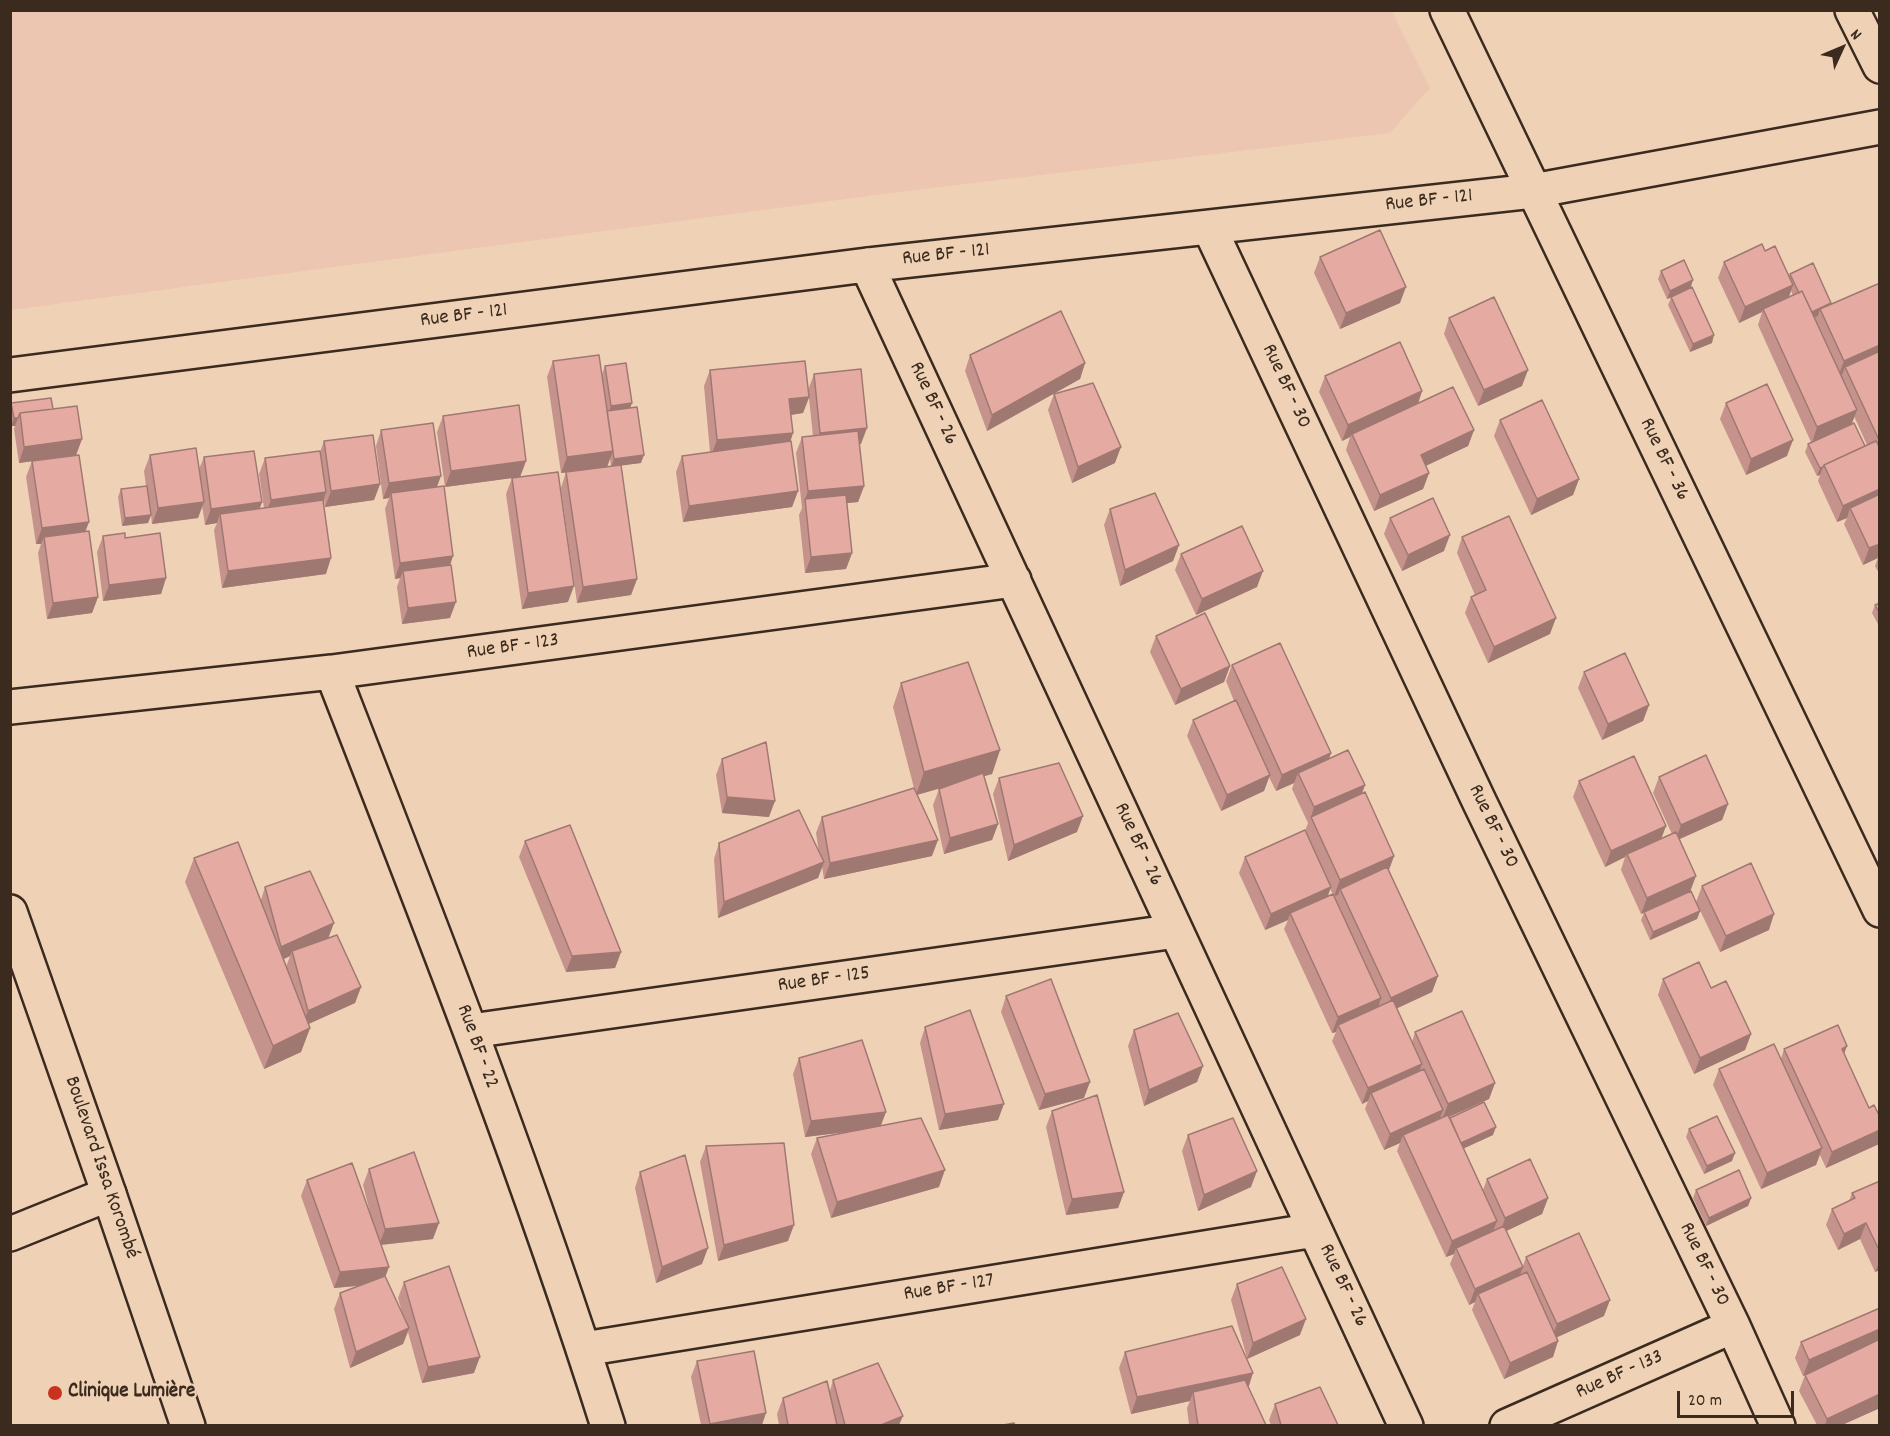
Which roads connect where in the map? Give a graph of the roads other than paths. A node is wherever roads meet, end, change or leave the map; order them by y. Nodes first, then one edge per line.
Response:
1 (1447, 10) edge
2 (1852, 10) edge
3 (1880, 66) edge
4 (1880, 127) edge
5 (1533, 191) junction
6 (1209, 227) junction
7 (867, 265) junction
8 (10, 375) edge
9 (1014, 580) junction
10 (332, 672) junction
11 (10, 707) edge
12 (1880, 910) edge
13 (10, 912) edge
14 (1176, 931) junction
15 (471, 1030) junction
16 (110, 1194) junction
17 (1315, 1230) junction
18 (10, 1234) edge
19 (1733, 1326) junction
20 (584, 1348) junction
21 (188, 1425) edge
22 (608, 1425) edge
23 (1406, 1425) edge
24 (1507, 1425) edge
25 (1778, 1425) edge

1 - 5 street, Rue BF - 36
2 - 3 street
4 - 5 street, Rue BF - 121
5 - 6 street, Rue BF - 121
5 - 12 street, Rue BF - 36
6 - 7 street, Rue BF - 121
6 - 19 street, Rue BF - 30
7 - 8 street, Rue BF - 121
7 - 9 street, Rue BF - 26
9 - 10 street, Rue BF - 123
9 - 14 street, Rue BF - 26
10 - 11 street, Rue BF - 123
10 - 15 street, Rue BF - 22
13 - 16 street, Boulevard Issa Korombé
14 - 15 street, Rue BF - 125
14 - 17 street, Rue BF - 26
15 - 20 street, Rue BF - 22
16 - 18 street
16 - 21 street, Boulevard Issa Korombé
17 - 20 street, Rue BF - 127
17 - 23 street, Rue BF - 26
19 - 24 street, Rue BF - 133
19 - 25 street, Rue BF - 30
20 - 22 street, Rue BF - 22

